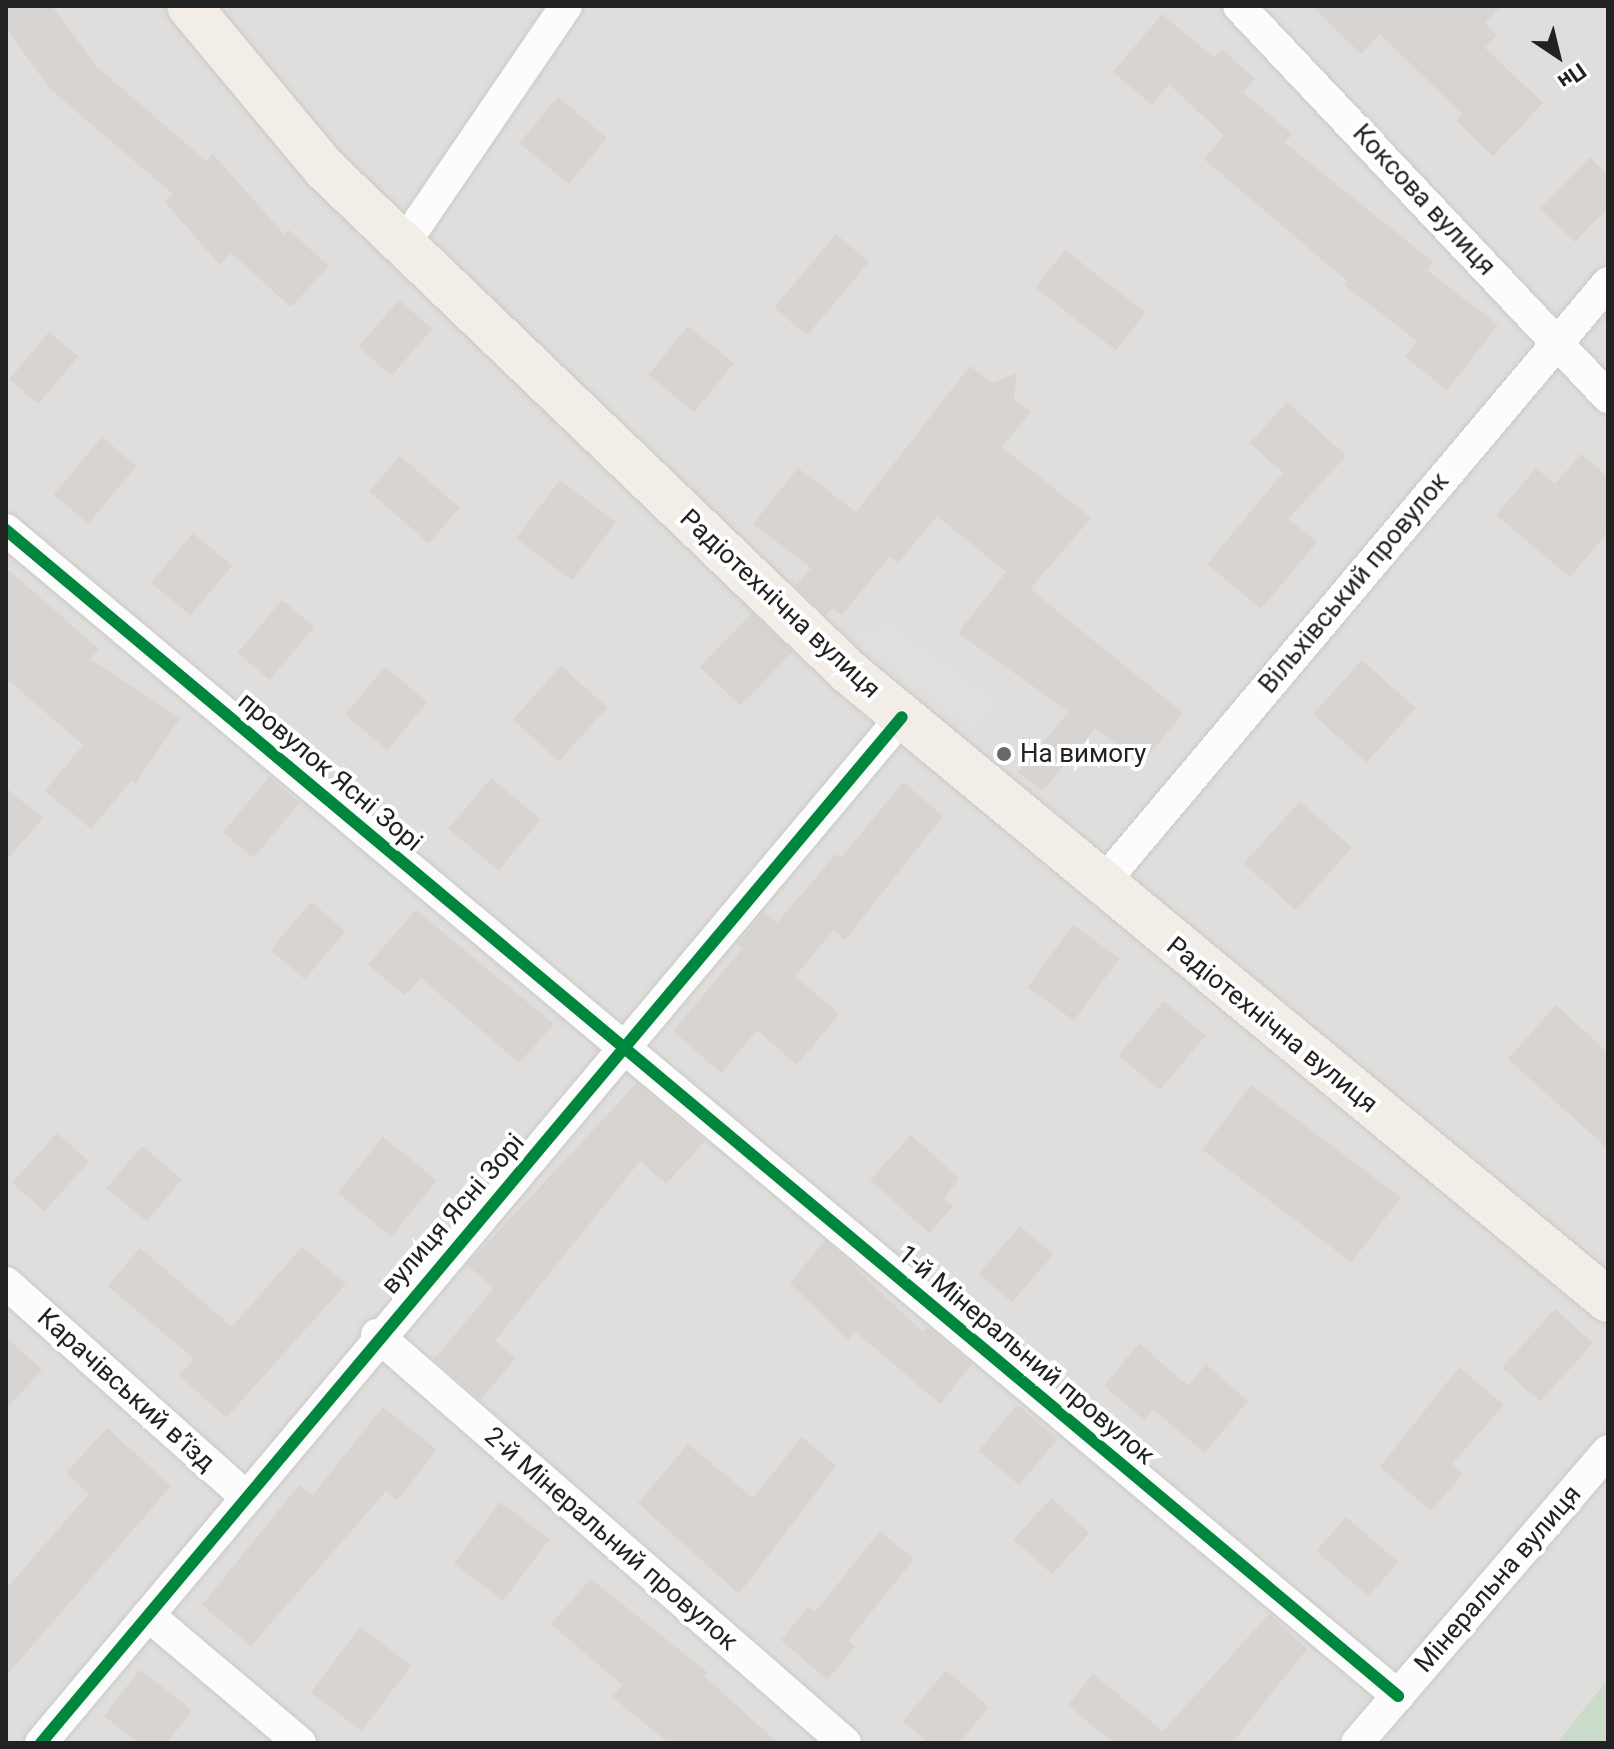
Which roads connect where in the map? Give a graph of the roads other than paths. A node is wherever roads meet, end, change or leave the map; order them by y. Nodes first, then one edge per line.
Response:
1 (566, 6) edge
2 (1239, 6) edge
3 (199, 10) edge
4 (403, 245) junction
5 (1608, 283) edge
6 (1557, 342) junction
7 (1608, 397) edge
8 (6, 530) edge
9 (902, 717) junction
10 (1101, 885) junction
11 (625, 1047) junction
12 (6, 1283) edge
13 (1608, 1300) edge
14 (377, 1335) junction
15 (1608, 1451) edge
16 (247, 1498) junction
17 (148, 1615) junction
18 (1398, 1696) junction
19 (41, 1743) edge
20 (300, 1743) edge
21 (845, 1743) edge
22 (1357, 1743) edge

1 - 4 street
2 - 6 street, Коксова вулиця
3 - 4 main road, Радіотехнічна вулиця
4 - 9 main road, Радіотехнічна вулиця
5 - 6 street, Вільхівський провулок
6 - 7 street, Коксова вулиця
6 - 10 street, Вільхівський провулок
8 - 11 street, провулок Ясні Зорі
9 - 10 main road, Радіотехнічна вулиця
9 - 11 street, вулиця Ясні Зорі
10 - 13 main road, Радіотехнічна вулиця
11 - 14 street, вулиця Ясні Зорі
11 - 18 street, 1-й Мінеральний провулок
12 - 16 street, Карачівський в’їзд
14 - 16 street, вулиця Ясні Зорі
14 - 21 street, 2-й Мінеральний провулок
15 - 18 street, Мінеральна вулиця
16 - 17 street, вулиця Ясні Зорі
17 - 19 street, вулиця Ясні Зорі
17 - 20 street
18 - 22 street, Мінеральна вулиця

